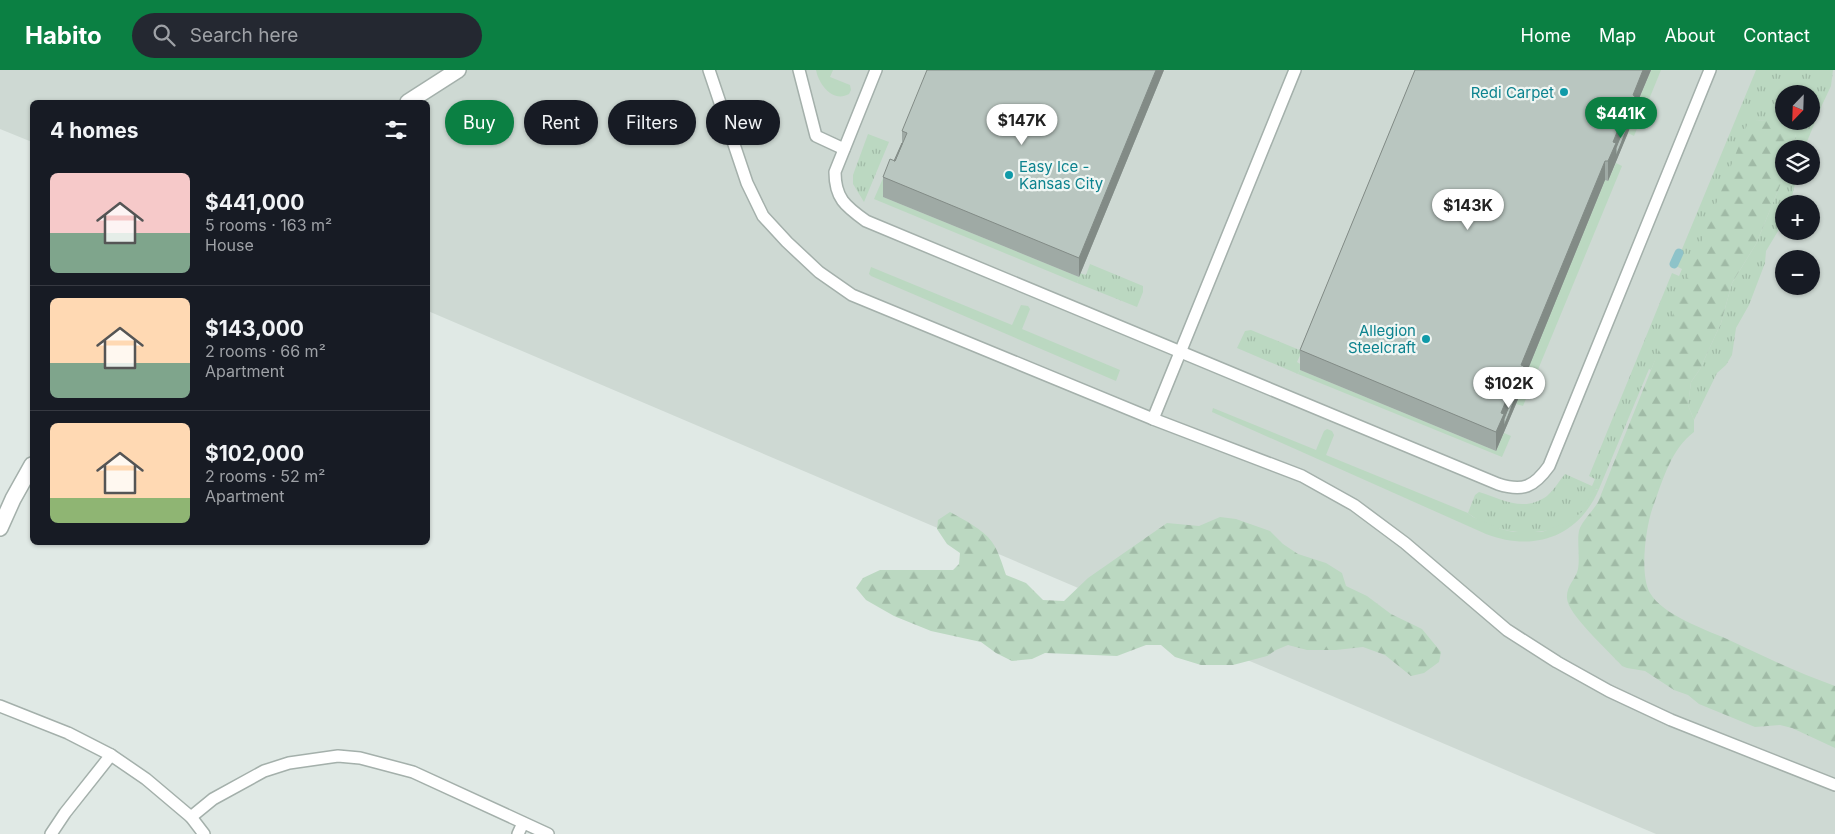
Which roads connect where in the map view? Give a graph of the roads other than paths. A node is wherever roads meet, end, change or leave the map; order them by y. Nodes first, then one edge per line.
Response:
1 (458, 70) edge
2 (709, 70) edge
3 (799, 70) edge
4 (876, 70) edge
5 (1295, 70) edge
6 (1710, 70) edge
7 (411, 100) edge
8 (844, 148) junction
9 (1180, 352) junction
10 (1153, 419) junction
11 (30, 469) edge
12 (0, 528) edge
13 (0, 706) edge
14 (111, 755) junction
15 (1835, 785) edge
16 (191, 817) junction
17 (523, 823) junction
18 (50, 834) edge
19 (204, 834) edge
20 (518, 834) edge
21 (548, 834) edge

1 - 7 street
2 - 10 lane
3 - 8 lane
4 - 8 lane
5 - 9 lane
6 - 9 lane
8 - 9 lane
9 - 10 lane
10 - 15 lane
11 - 12 street
13 - 14 lane
14 - 16 lane
14 - 18 lane
16 - 17 lane
16 - 19 lane
17 - 20 lane
17 - 21 lane

